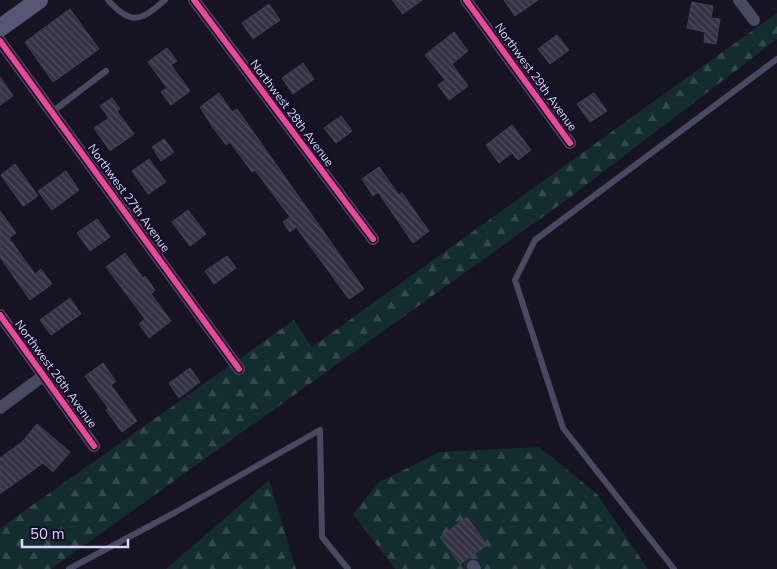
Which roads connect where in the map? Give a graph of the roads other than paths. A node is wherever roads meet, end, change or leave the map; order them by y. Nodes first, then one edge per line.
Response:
1 (39, 0) edge
2 (108, 0) edge
3 (165, 0) edge
4 (194, 0) edge
5 (466, 0) edge
6 (739, 0) edge
7 (754, 20) dead end
8 (0, 28) edge
9 (0, 41) edge
10 (777, 59) edge
11 (106, 72) dead end
12 (52, 112) junction
13 (570, 143) dead end
14 (372, 239) dead end
15 (0, 314) edge
16 (240, 369) dead end
17 (43, 376) junction
18 (0, 408) edge
19 (94, 446) dead end
20 (69, 569) edge
21 (348, 569) edge
22 (674, 569) edge

1 - 8 main road
2 - 3 lane
4 - 14 street, Northwest 28th Avenue
5 - 13 street, Northwest 29th Avenue
6 - 7 street
9 - 12 street, Northwest 27th Avenue
10 - 22 lane
11 - 12 lane
12 - 16 street, Northwest 27th Avenue
15 - 17 street, Northwest 26th Avenue
17 - 18 street
17 - 19 street, Northwest 26th Avenue
20 - 21 lane

